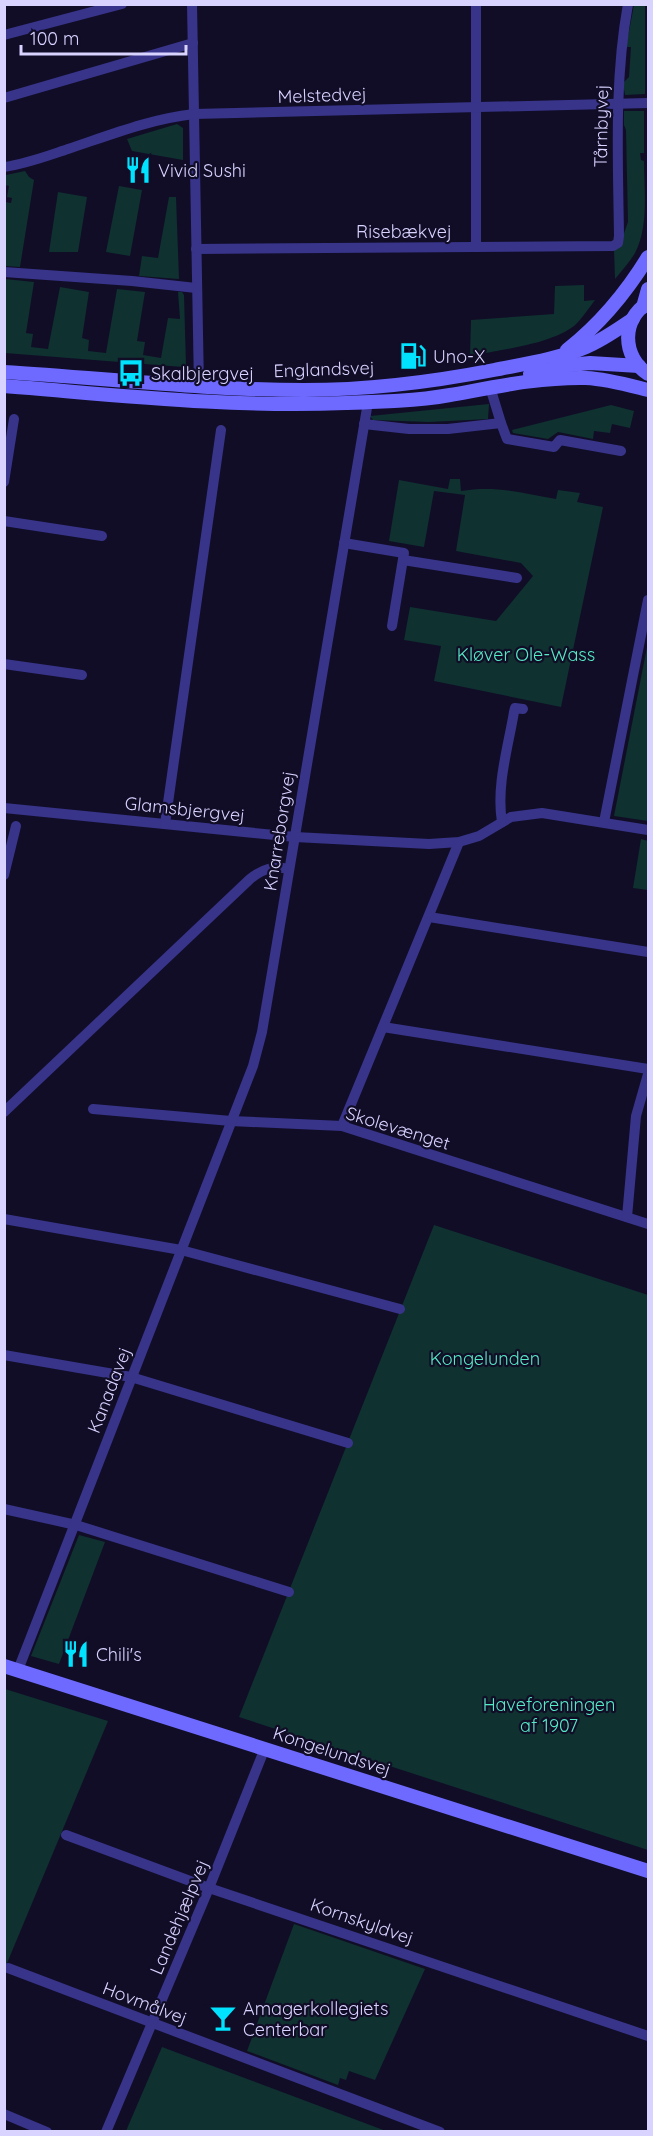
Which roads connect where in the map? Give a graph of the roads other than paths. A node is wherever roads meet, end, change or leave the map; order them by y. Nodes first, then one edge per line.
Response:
1 (122, 4) edge
2 (192, 4) edge
3 (476, 4) edge
4 (628, 4) edge
5 (4, 35) edge
6 (193, 43) junction
7 (4, 98) edge
8 (648, 103) edge
9 (618, 104) junction
10 (476, 107) junction
11 (194, 114) junction
12 (4, 167) edge
13 (613, 246) joint
14 (476, 247) junction
15 (196, 249) junction
16 (648, 257) edge
17 (4, 272) edge
18 (196, 288) junction
19 (648, 290) edge
20 (646, 305) edge
21 (633, 319) junction
22 (561, 355) junction
23 (644, 370) edge
24 (4, 372) edge
25 (506, 384) junction
26 (4, 386) edge
27 (199, 387) junction
28 (490, 387) junction
29 (648, 390) edge
30 (368, 402) junction
31 (14, 419) dead end
32 (501, 423) junction
33 (364, 424) junction
34 (221, 430) dead end
35 (621, 451) dead end
36 (4, 482) edge
37 (4, 521) edge
38 (102, 536) dead end
39 (344, 543) junction
40 (403, 560) junction
41 (517, 578) dead end
42 (648, 600) edge
43 (392, 626) dead end
44 (4, 664) edge
45 (82, 675) dead end
46 (523, 709) dead end
47 (4, 808) edge
48 (502, 822) junction
49 (604, 822) junction
50 (165, 824) junction
51 (16, 826) dead end
52 (648, 830) edge
53 (295, 837) junction
54 (459, 842) junction
55 (290, 869) junction
56 (4, 876) edge
57 (429, 917) junction
58 (648, 952) edge
59 (383, 1027) junction
60 (648, 1069) edge
61 (648, 1074) edge
62 (93, 1109) dead end
63 (4, 1112) edge
64 (231, 1121) junction
65 (342, 1126) junction
66 (627, 1217) junction
67 (4, 1219) edge
68 (648, 1224) edge
69 (181, 1250) junction
70 (400, 1309) dead end
71 (4, 1355) edge
72 (130, 1377) junction
73 (348, 1443) dead end
74 (4, 1509) edge
75 (76, 1525) junction
76 (289, 1592) dead end
77 (11, 1668) edge
78 (265, 1748) junction
79 (66, 1835) dead end
80 (648, 1871) edge
81 (209, 1888) junction
82 (9, 1968) dead end
83 (152, 2024) junction
84 (648, 2036) edge
85 (4, 2114) edge
86 (47, 2132) edge
87 (106, 2132) edge
88 (440, 2132) edge

1 - 5 street
2 - 6 street
3 - 10 street
4 - 9 street, Tårnbyvej
6 - 7 street
6 - 11 street
8 - 9 street, Melstedvej
9 - 10 street, Melstedvej
9 - 13 street, Tårnbyvej
10 - 11 street, Melstedvej
10 - 14 street
11 - 12 street, Melstedvej
11 - 15 street
13 - 14 street, Risebækvej
14 - 15 street, Risebækvej
15 - 18 street
16 - 22 street
17 - 18 street
18 - 27 street
19 - 20 street
20 - 21 street
21 - 22 street, Englandsvej
21 - 23 street
22 - 27 street, Englandsvej
23 - 25 street, Englandsvej
24 - 27 street, Englandsvej
25 - 28 street, Englandsvej
25 - 29 street, Englandsvej
26 - 30 street, Englandsvej
28 - 30 street, Englandsvej
28 - 32 street
30 - 33 street, Knarreborgvej
31 - 36 street
32 - 33 street
32 - 35 street
33 - 39 street, Knarreborgvej
34 - 50 street
37 - 38 street
39 - 40 street
39 - 53 street, Knarreborgvej
40 - 41 street
40 - 43 street
42 - 49 street
44 - 45 street
46 - 48 street
47 - 50 street, Glamsbjergvej
48 - 49 street, Glamsbjergvej
48 - 54 street, Glamsbjergvej
49 - 52 street, Glamsbjergvej
50 - 53 street, Glamsbjergvej
51 - 56 street
53 - 54 street, Glamsbjergvej
53 - 55 street, Knarreborgvej
54 - 57 street
55 - 63 street
55 - 64 street, Knarreborgvej
57 - 58 street
57 - 59 street
59 - 60 street
59 - 65 street
61 - 66 street
62 - 64 street, Skolevænget
64 - 65 street, Skolevænget
64 - 69 street, Kanadavej
65 - 66 street, Skolevænget
66 - 68 street, Skolevænget
67 - 69 street
69 - 70 street
69 - 72 street, Kanadavej
71 - 72 street
72 - 73 street
72 - 75 street, Kanadavej
74 - 75 street
75 - 76 street
75 - 77 street, Kanadavej
77 - 78 street, Kongelundsvej
78 - 80 street, Kongelundsvej
78 - 81 street, Landehjælpvej
79 - 81 street, Kornskyldvej
81 - 83 street, Landehjælpvej
81 - 84 street, Kornskyldvej
82 - 83 street, Hovmålvej
83 - 87 street, Landehjælpvej
83 - 88 street, Hovmålvej
85 - 86 street

